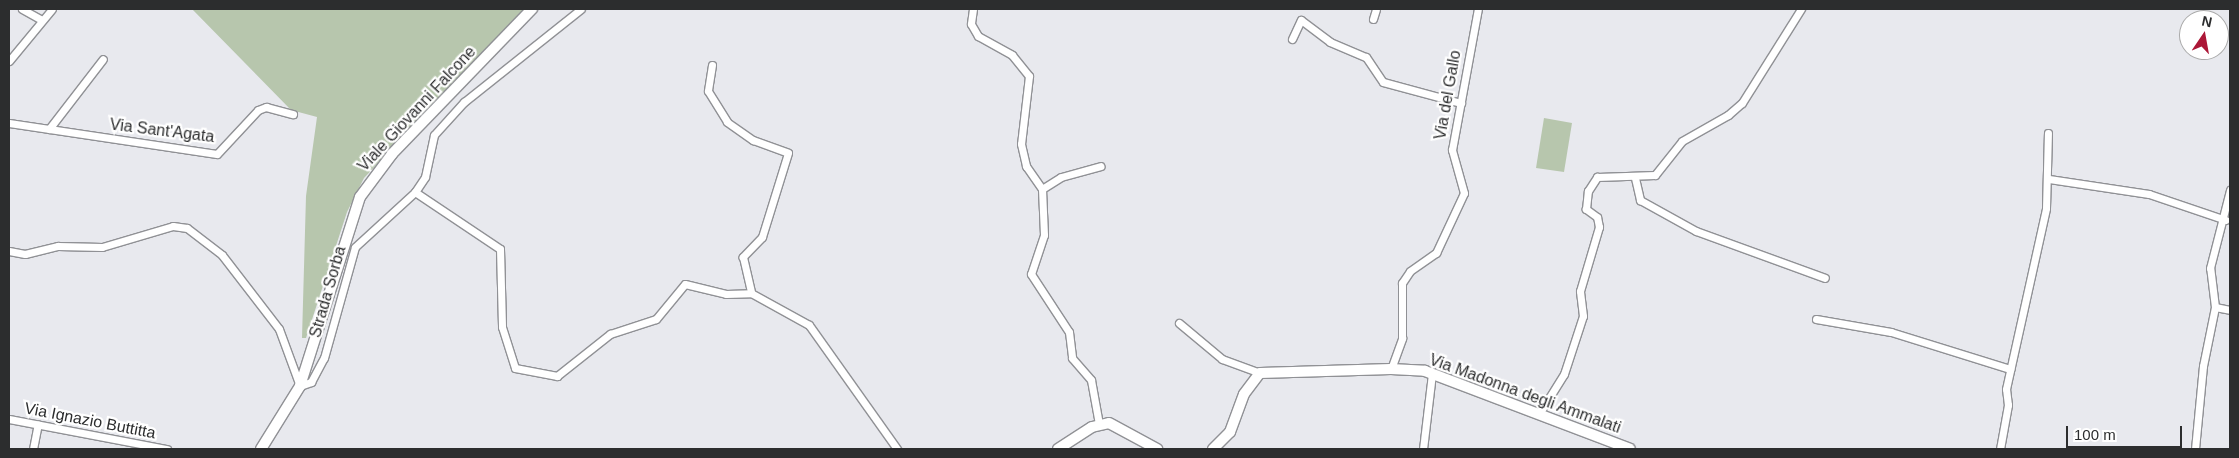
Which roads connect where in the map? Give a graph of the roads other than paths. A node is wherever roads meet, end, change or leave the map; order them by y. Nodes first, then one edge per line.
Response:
1 (22, 9) edge
2 (52, 9) edge
3 (532, 9) edge
4 (581, 9) edge
5 (973, 9) edge
6 (1376, 9) edge
7 (1478, 9) edge
8 (1801, 9) edge
9 (1374, 19) dead end
10 (42, 20) junction
11 (1292, 39) dead end
12 (103, 59) dead end
13 (9, 61) edge
14 (712, 65) dead end
15 (1462, 103) junction
16 (293, 114) dead end
17 (9, 123) edge
18 (50, 129) junction
19 (2048, 133) dead end
20 (1101, 166) dead end
21 (1635, 178) junction
22 (2049, 179) junction
23 (1042, 189) junction
24 (2230, 190) edge
25 (415, 192) junction
26 (2226, 220) junction
27 (9, 251) edge
28 (1825, 278) dead end
29 (751, 293) junction
30 (2215, 307) junction
31 (2230, 310) edge
32 (1816, 318) dead end
33 (1179, 324) dead end
34 (1391, 369) junction
35 (2010, 369) junction
36 (1260, 373) junction
37 (1432, 374) junction
38 (300, 386) junction
39 (1539, 414) junction
40 (9, 419) edge
41 (38, 424) junction
42 (1099, 424) junction
43 (33, 449) edge
44 (167, 449) edge
45 (261, 449) edge
46 (897, 449) edge
47 (1058, 449) edge
48 (1157, 449) edge
49 (1213, 449) edge
50 (1423, 449) edge
51 (1630, 449) edge
52 (2000, 449) edge
53 (2195, 449) edge

1 - 10 street
2 - 10 street
3 - 38 street, Viale Giovanni Falcone
4 - 25 street, Strada Sorba
5 - 23 street
6 - 9 street
7 - 15 street, Via del Gallo
8 - 21 street
10 - 13 street
11 - 15 street
12 - 18 street
14 - 29 street
15 - 34 street, Via del Gallo
16 - 18 street, Via Sant'Agata
17 - 18 street, Via Sant'Agata
19 - 22 street
20 - 23 street
21 - 28 street
21 - 39 street
22 - 26 street
22 - 35 street
23 - 42 street
24 - 26 street
25 - 29 street
25 - 38 street, Strada Sorba
26 - 30 street
27 - 38 street
29 - 46 street
30 - 31 street
30 - 53 street
32 - 35 street
33 - 36 street
34 - 36 street, Via Madonna degli Ammalati
34 - 37 street, Via Madonna degli Ammalati
35 - 52 street
36 - 49 street
37 - 39 street, Via Madonna degli Ammalati
37 - 50 street
38 - 45 street, Strada Sorba
39 - 51 street, Via Madonna degli Ammalati
40 - 41 street, Via Ignazio Buttitta
41 - 43 street
41 - 44 street, Via Ignazio Buttitta
42 - 47 street
42 - 48 street

